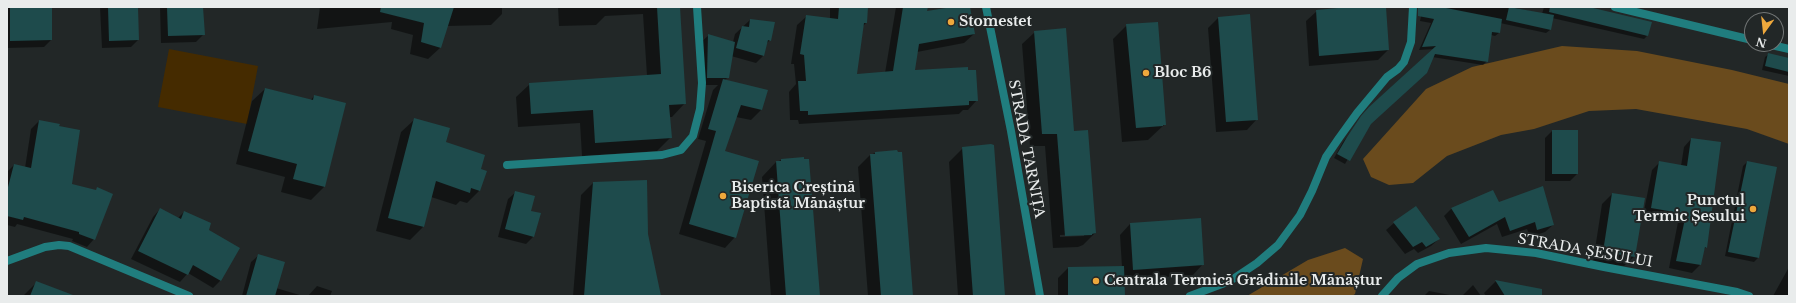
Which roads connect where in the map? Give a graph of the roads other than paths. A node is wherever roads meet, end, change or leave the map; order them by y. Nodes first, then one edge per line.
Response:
1 (697, 7) edge
2 (986, 7) edge
3 (1413, 7) edge
4 (1615, 7) edge
5 (1744, 38) edge
6 (507, 165) dead end
7 (7, 261) edge
8 (189, 296) edge
9 (1040, 296) edge
10 (1190, 296) edge
11 (1382, 296) edge
12 (1748, 296) edge

1 - 6 street
2 - 9 street, STRADA TARNIȚA
3 - 10 street
4 - 5 street
7 - 8 street
11 - 12 street, STRADA ȘESULUI

